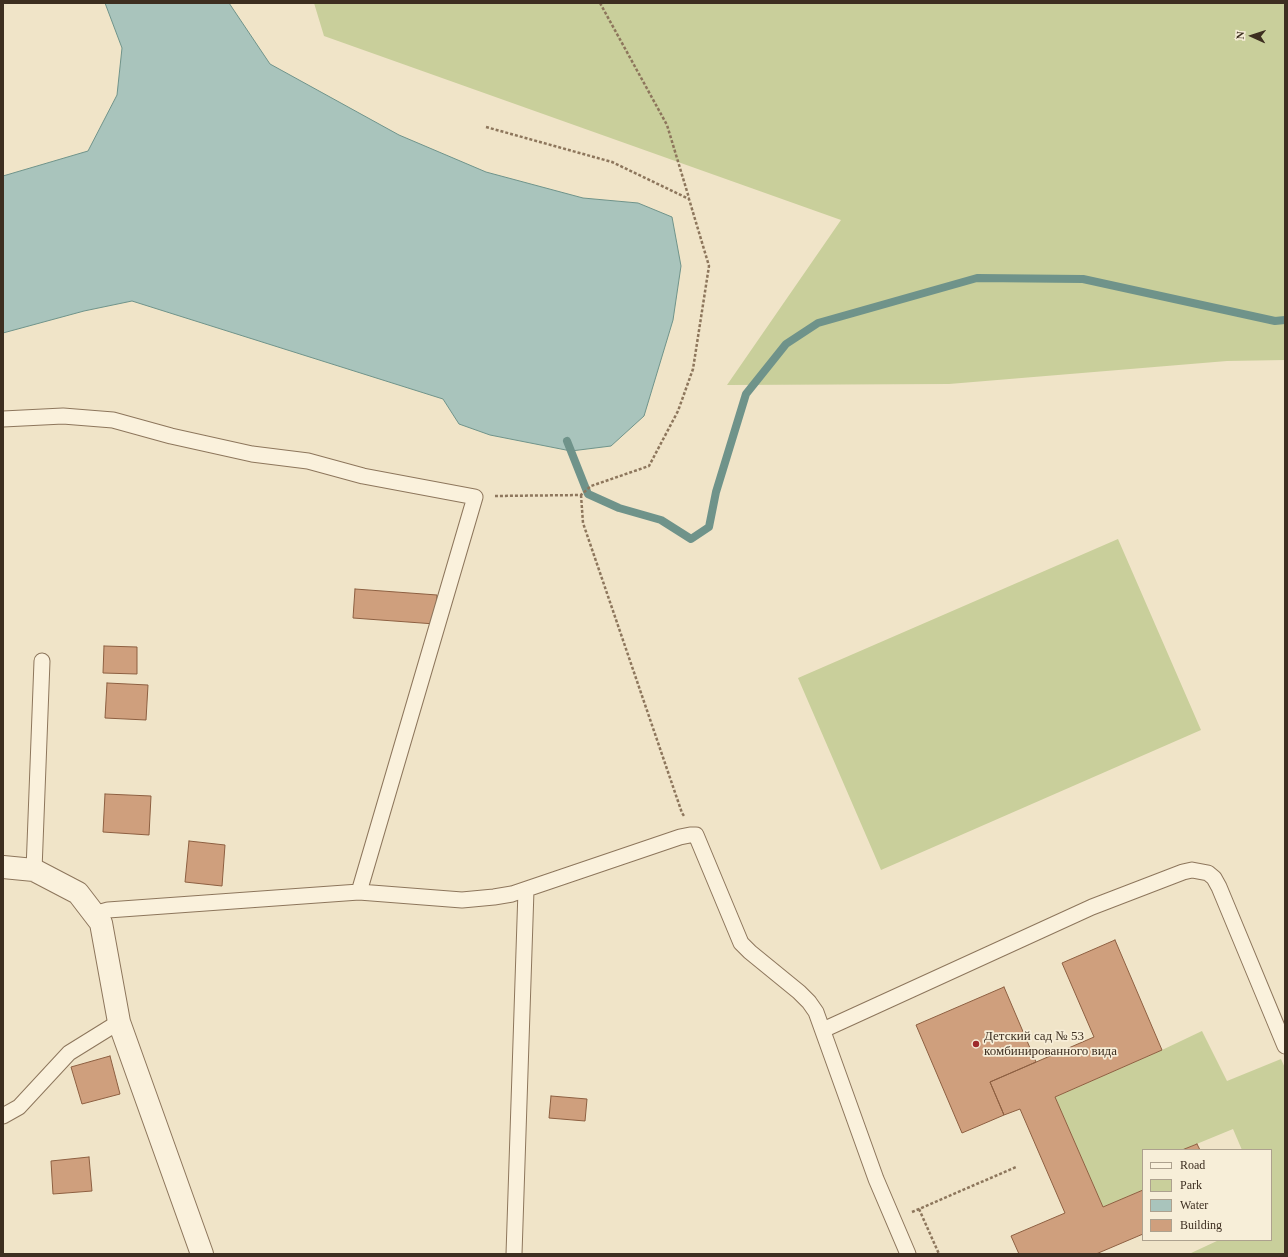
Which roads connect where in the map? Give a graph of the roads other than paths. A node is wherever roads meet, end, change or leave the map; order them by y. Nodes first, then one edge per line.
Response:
1 (3, 419) edge
2 (42, 661) dead end
3 (3, 867) edge
4 (34, 870) junction
5 (526, 890) junction
6 (359, 892) junction
7 (94, 914) junction
8 (119, 1022) junction
9 (823, 1030) junction
10 (1285, 1046) edge
11 (3, 1116) edge
12 (202, 1254) edge
13 (514, 1254) edge
14 (908, 1254) edge

1 - 6 lane
2 - 4 lane
3 - 4 street
4 - 7 street
5 - 6 lane
5 - 9 lane
5 - 13 lane
6 - 7 lane
7 - 8 street
8 - 11 lane
8 - 12 street
9 - 10 lane
9 - 14 lane

